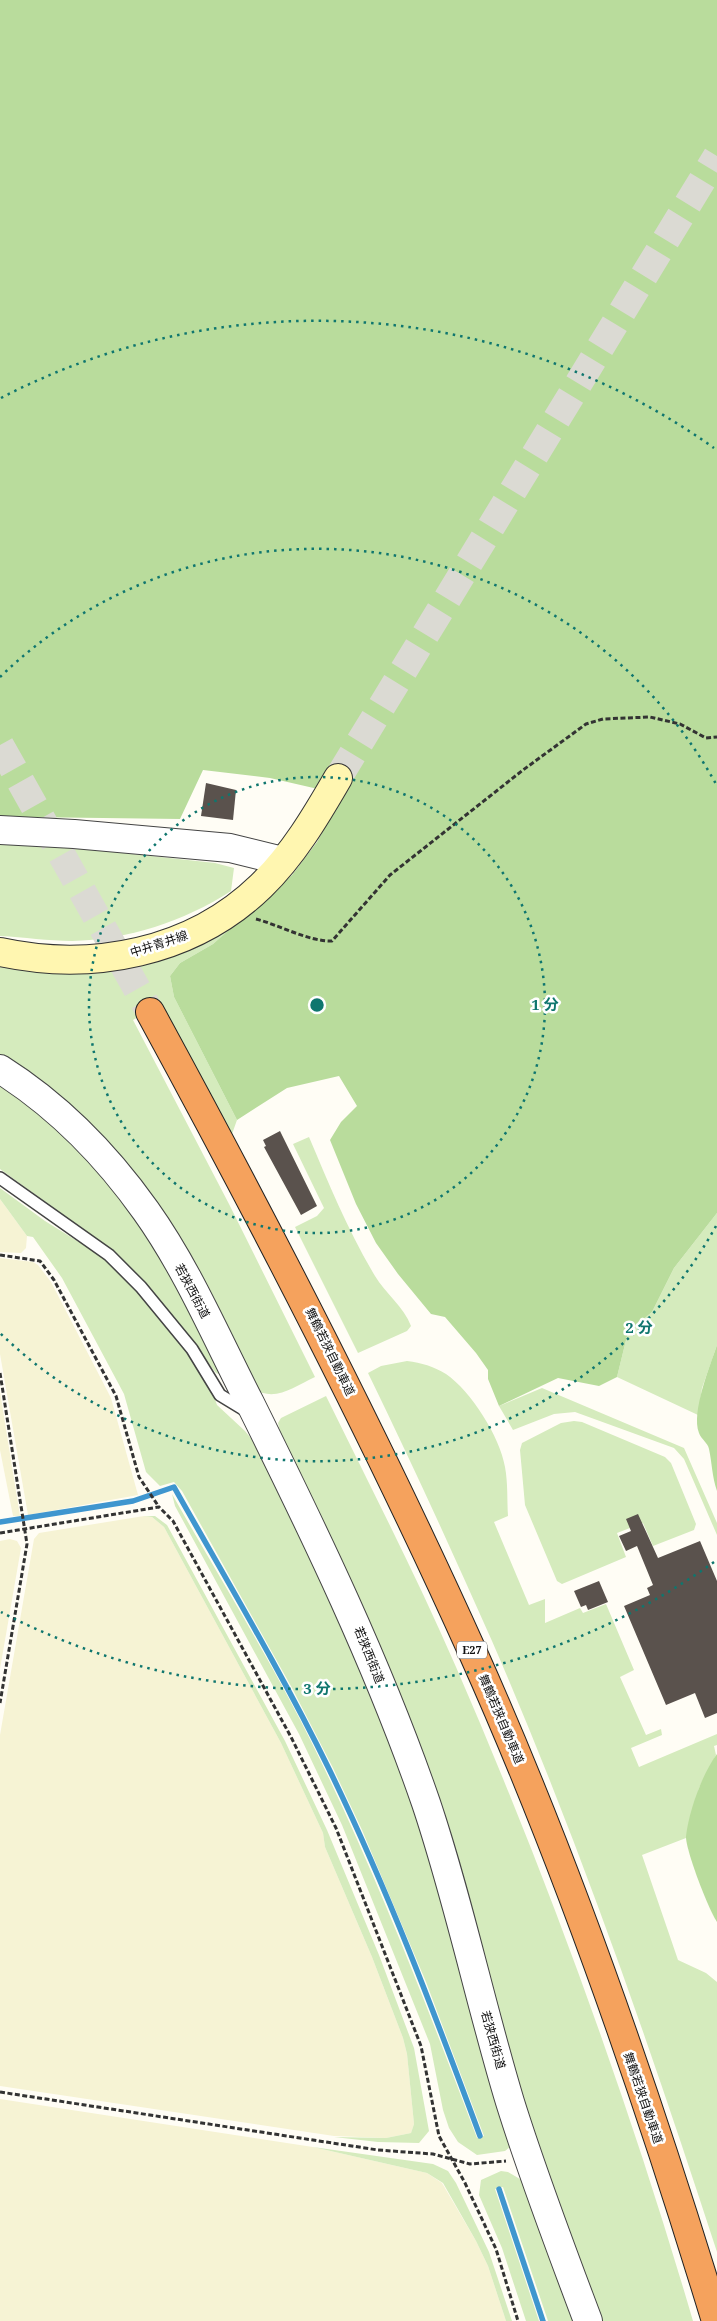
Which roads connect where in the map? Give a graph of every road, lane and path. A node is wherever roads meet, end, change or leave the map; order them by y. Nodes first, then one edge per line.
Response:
1 (717, 737) edge
2 (338, 778) tunnel mouth
3 (0, 830) edge
4 (283, 861) junction
5 (238, 907) junction
6 (0, 952) edge
7 (150, 1012) tunnel mouth
8 (0, 1069) edge
9 (0, 1178) edge
10 (0, 1256) edge
11 (0, 1373) edge
12 (256, 1417) junction
13 (159, 1507) junction
14 (26, 1529) junction
15 (0, 1533) edge
16 (0, 1703) edge
17 (0, 2092) edge
18 (452, 2158) junction
19 (528, 2158) junction
20 (518, 2321) edge
21 (588, 2321) edge
22 (716, 2321) edge

1 - 5 path
2 - 4 main road, 中井青井線
3 - 4 street
4 - 5 main road, 中井青井線
5 - 6 main road, 中井青井線
7 - 22 highway, 舞鶴若狭自動車道 / E27
8 - 12 street, 若狭西街道
9 - 12 lane
10 - 13 path
11 - 14 path
12 - 19 street, 若狭西街道
13 - 14 path
13 - 18 path
14 - 15 path
14 - 16 path
17 - 18 path
18 - 19 path
18 - 20 path
19 - 21 street, 若狭西街道

